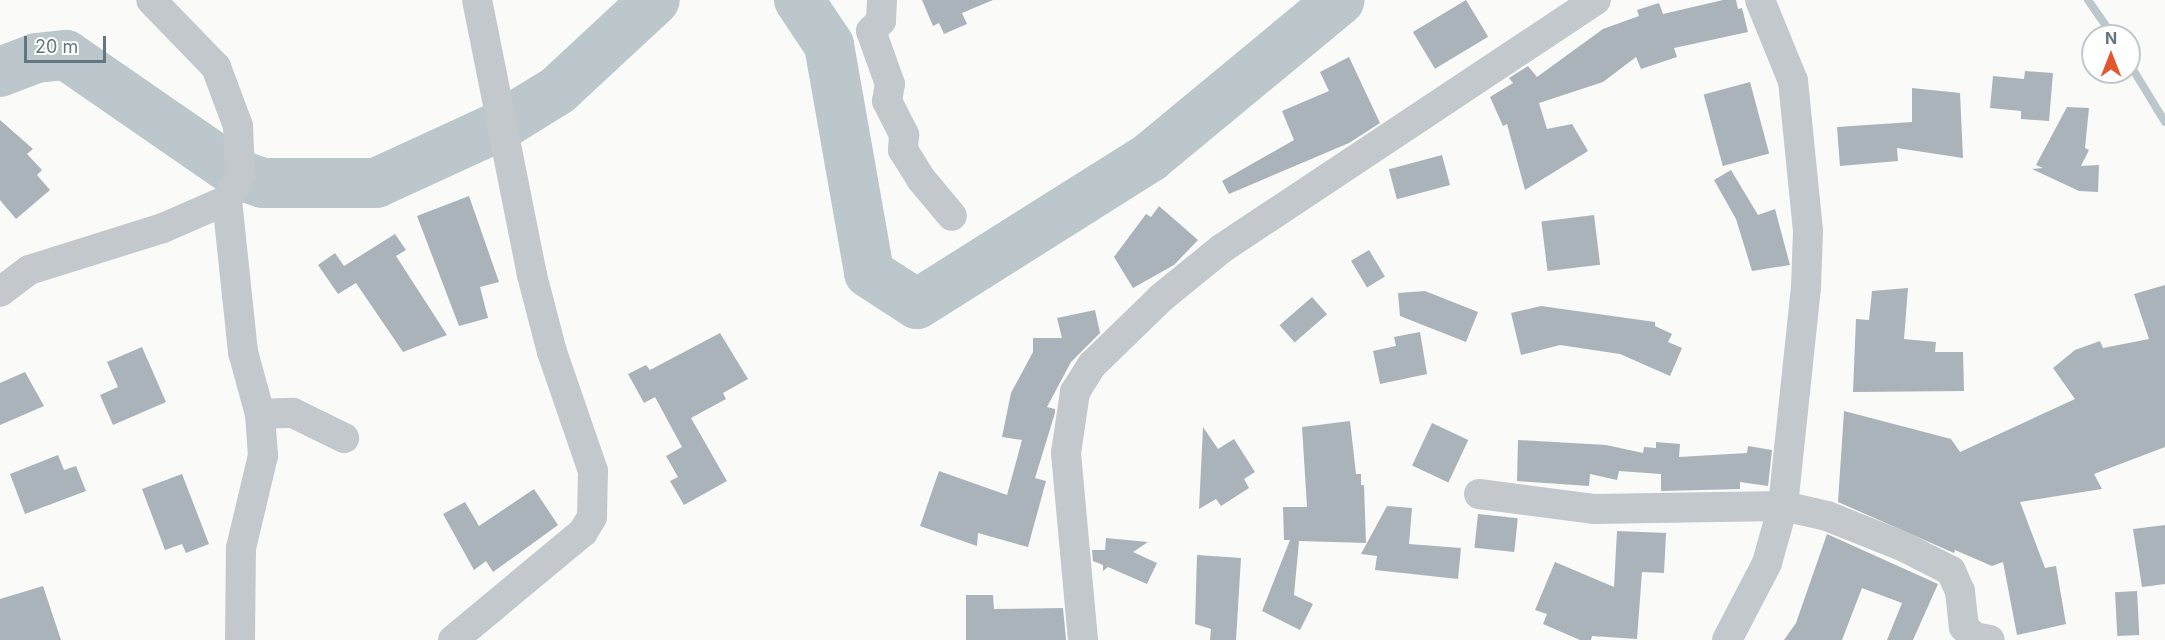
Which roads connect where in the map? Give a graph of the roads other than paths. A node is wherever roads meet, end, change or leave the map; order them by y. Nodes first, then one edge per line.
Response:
1 (151, 0) edge
2 (477, 0) edge
3 (882, 0) edge
4 (1596, 0) edge
5 (1761, 0) edge
6 (226, 200) junction
7 (952, 216) dead end
8 (0, 292) edge
9 (260, 414) junction
10 (344, 438) dead end
11 (1479, 494) dead end
12 (1783, 506) junction
13 (240, 640) edge
14 (453, 640) edge
15 (1083, 640) edge
16 (1727, 640) edge
17 (1990, 640) edge

1 - 6 street
2 - 14 street
3 - 7 street
4 - 15 street
5 - 12 street
6 - 8 street
6 - 9 street
9 - 10 street
9 - 13 street
11 - 12 street
12 - 16 street
12 - 17 street

